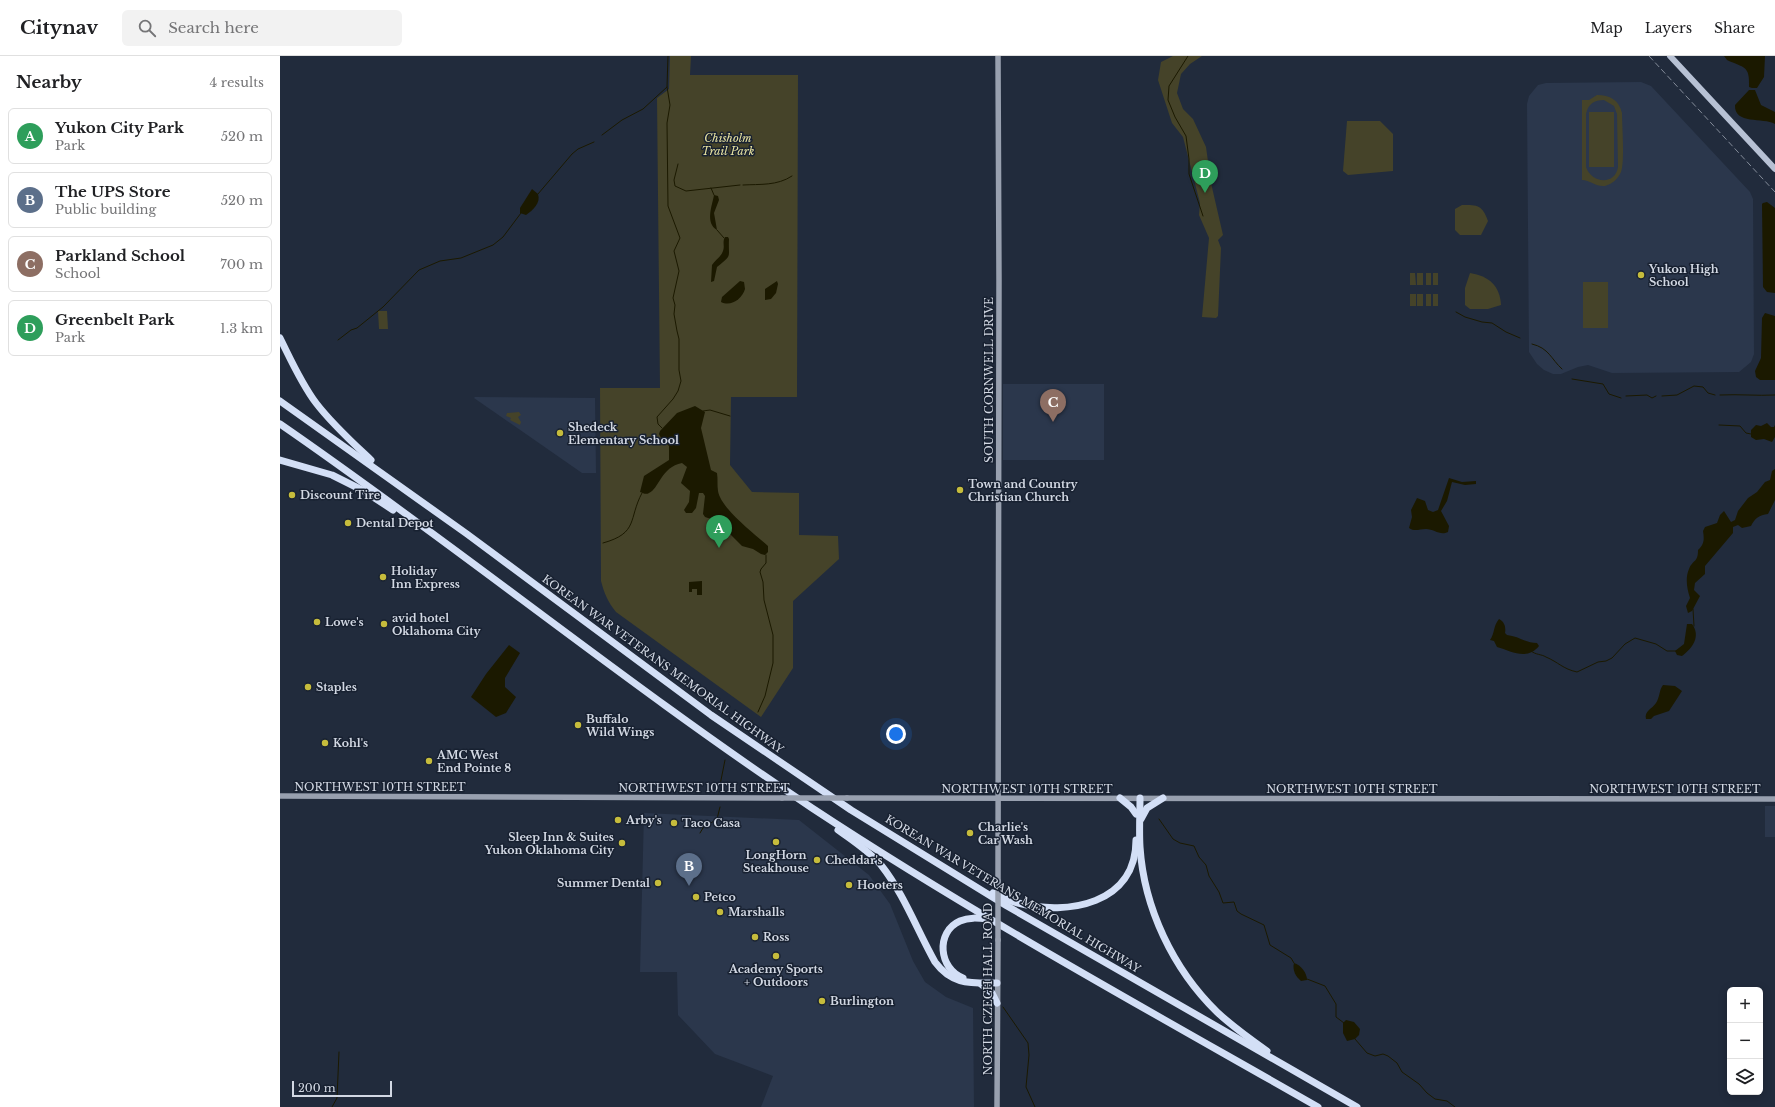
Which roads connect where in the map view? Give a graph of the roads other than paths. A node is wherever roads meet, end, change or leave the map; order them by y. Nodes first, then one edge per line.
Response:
1 (998, 56) edge
2 (1670, 56) edge
3 (1775, 170) edge
4 (280, 338) edge
5 (280, 401) edge
6 (280, 424) edge
7 (280, 460) edge
8 (390, 478) junction
9 (460, 553) junction
10 (280, 796) edge
11 (1120, 798) junction
12 (1138, 798) junction
13 (1163, 798) junction
14 (998, 799) junction
15 (1775, 799) edge
16 (810, 807) junction
17 (1138, 818) junction
18 (969, 884) junction
19 (992, 919) junction
20 (997, 982) junction
21 (979, 983) junction
22 (997, 1003) junction
23 (1293, 1071) junction
24 (997, 1107) edge
25 (1318, 1107) edge
26 (1357, 1107) edge

1 - 14 main road, SOUTH CORNWELL DRIVE
2 - 3 main road
4 - 8 highway
5 - 8 highway, KOREAN WAR VETERANS MEMORIAL HIGHWAY
6 - 9 highway
7 - 9 highway
8 - 18 highway, KOREAN WAR VETERANS MEMORIAL HIGHWAY
9 - 16 highway
10 - 14 main road, NORTHWEST 10TH STREET, bridge
11 - 12 main road, NORTHWEST 10TH STREET
11 - 14 main road, NORTHWEST 10TH STREET
11 - 17 highway
12 - 13 main road, NORTHWEST 10TH STREET
12 - 17 highway
13 - 15 main road, NORTHWEST 10TH STREET
13 - 17 highway
14 - 20 main road, NORTH CZECH HALL ROAD, bridge
16 - 19 highway
16 - 21 highway
17 - 18 highway
17 - 23 highway
18 - 23 highway, KOREAN WAR VETERANS MEMORIAL HIGHWAY
19 - 20 highway
19 - 25 highway
20 - 21 highway
20 - 22 main road, NORTH CZECH HALL ROAD
21 - 22 highway
22 - 24 main road, NORTH CZECH HALL ROAD
23 - 26 highway, KOREAN WAR VETERANS MEMORIAL HIGHWAY

